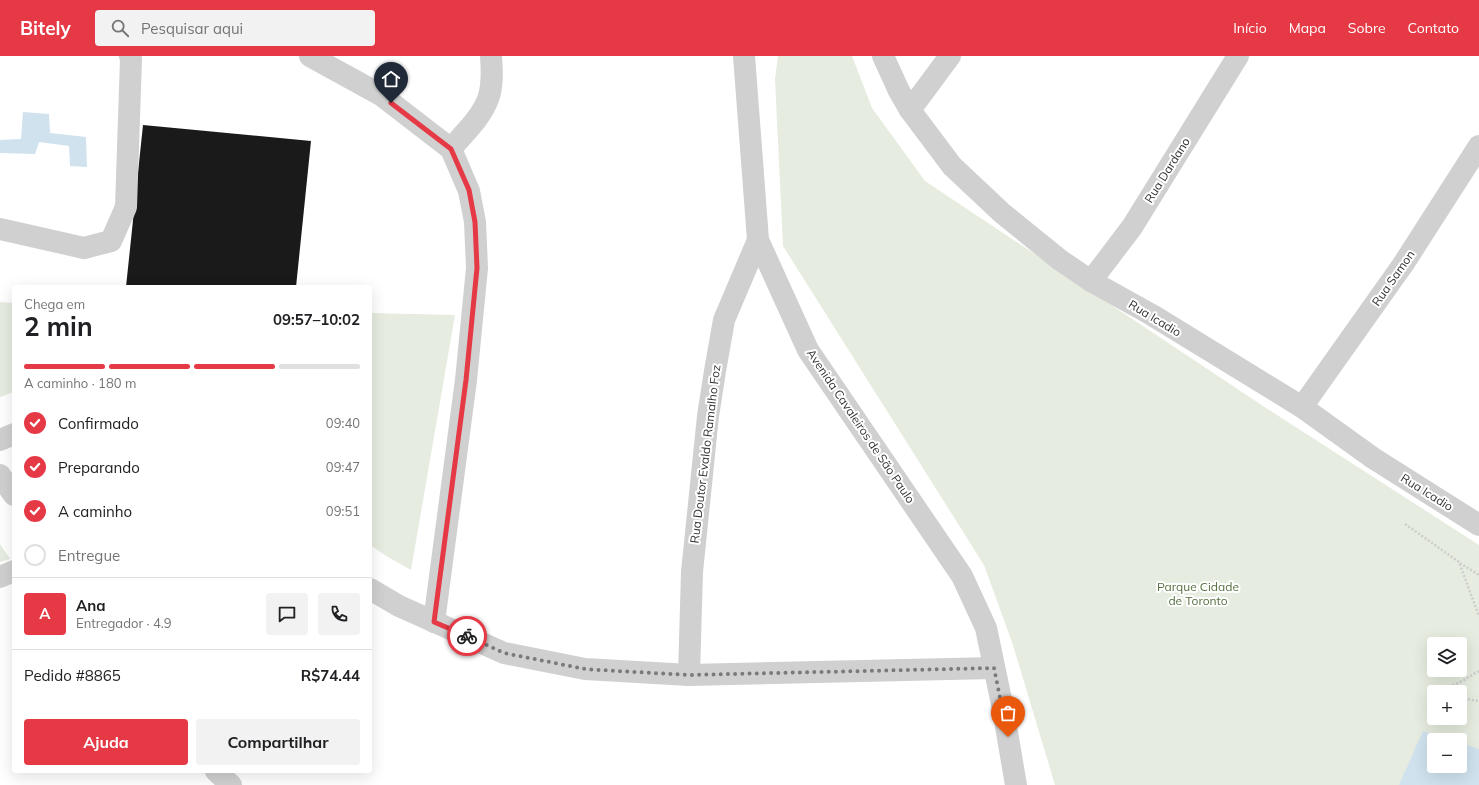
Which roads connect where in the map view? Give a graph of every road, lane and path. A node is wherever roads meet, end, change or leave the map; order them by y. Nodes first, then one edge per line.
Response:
1 (130, 56) edge
2 (310, 56) edge
3 (491, 56) edge
4 (744, 56) edge
5 (883, 56) edge
6 (950, 56) edge
7 (1238, 56) edge
8 (910, 110) junction
9 (1478, 148) edge
10 (451, 149) junction
11 (0, 229) edge
12 (758, 240) junction
13 (1091, 281) junction
14 (1302, 407) junction
15 (12, 435) edge
16 (0, 440) edge
17 (0, 475) edge
18 (12, 492) edge
19 (1405, 524) dead end
20 (1479, 524) edge
21 (1459, 562) junction
22 (12, 572) edge
23 (1479, 575) edge
24 (0, 577) edge
25 (372, 590) edge
26 (1479, 616) edge
27 (434, 622) junction
28 (994, 668) junction
29 (1479, 671) edge
30 (689, 675) junction
31 (1453, 685) edge
32 (1467, 699) edge
33 (1479, 701) edge
34 (218, 773) edge
35 (231, 785) edge
36 (1016, 785) edge

1 - 11 street
2 - 10 street
3 - 10 street
4 - 12 street, Avenida Cavaleiros de São Paulo
5 - 8 street, Rua Icadio
6 - 8 street
7 - 13 street, Rua Dardano
8 - 13 street, Rua Icadio
9 - 14 street, Rua Samon
10 - 27 street
12 - 28 street, Avenida Cavaleiros de São Paulo
12 - 30 street, Rua Doutor Evaldo Ramalho Foz
13 - 14 street, Rua Icadio
14 - 20 street, Rua Icadio
15 - 16 street
17 - 18 street
19 - 21 path
21 - 23 path
21 - 26 path
22 - 24 street
25 - 27 street
27 - 30 street
28 - 30 street
28 - 36 street, Avenida Cavaleiros de São Paulo
29 - 31 path
32 - 33 path
34 - 35 street

